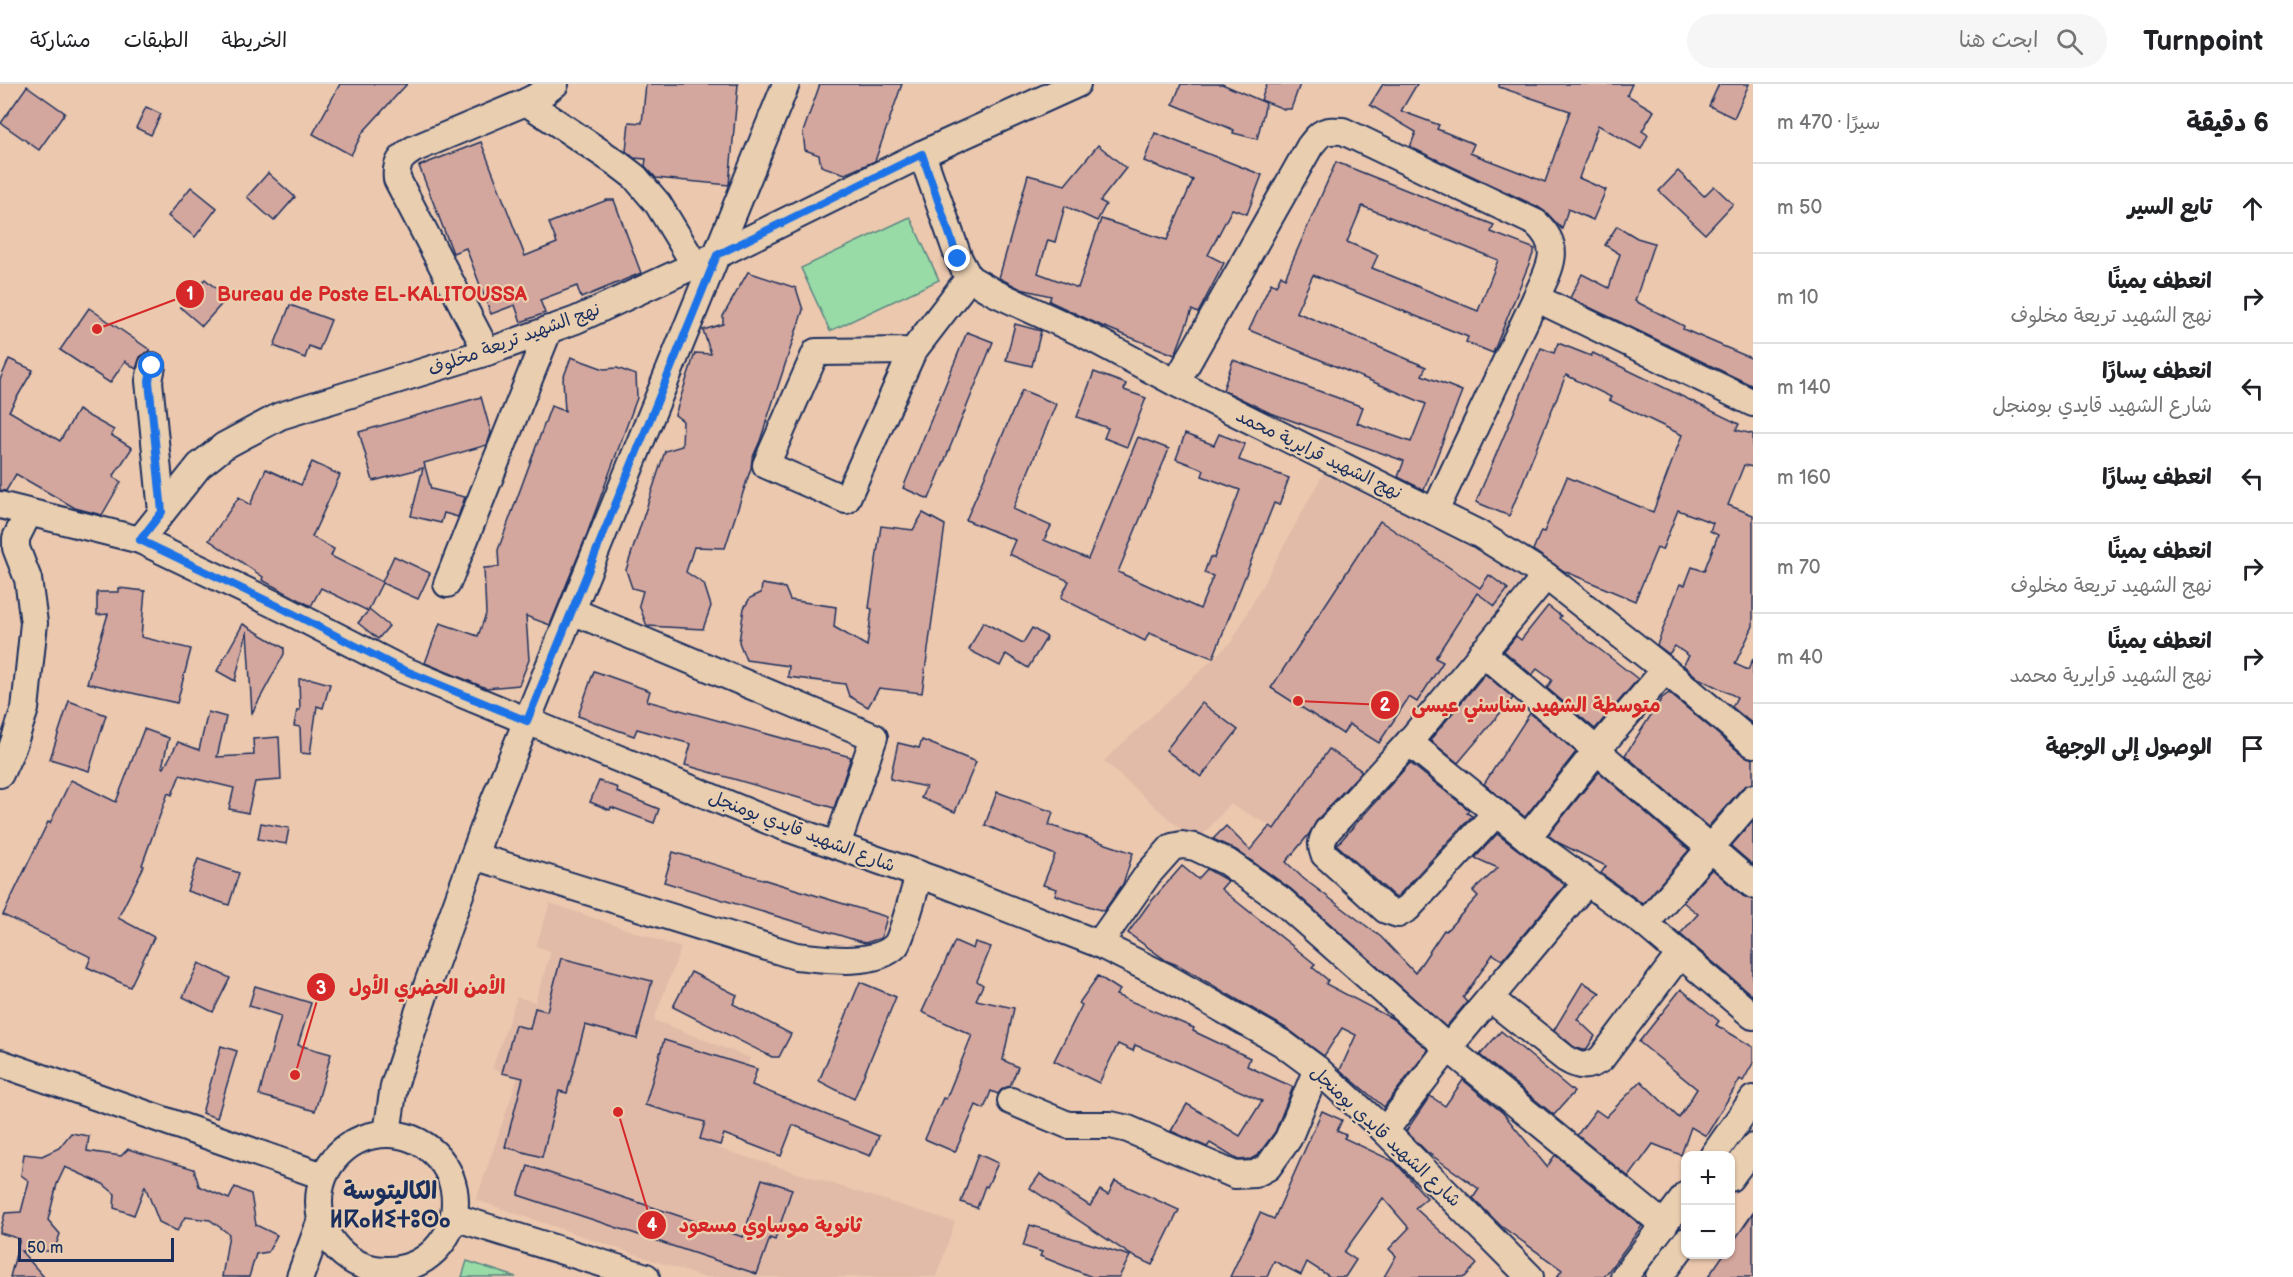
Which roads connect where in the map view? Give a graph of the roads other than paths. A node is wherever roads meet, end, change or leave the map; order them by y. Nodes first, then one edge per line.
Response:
1 (555, 84) edge
2 (786, 84) edge
3 (1077, 84) edge
4 (526, 102) junction
5 (922, 154) junction
6 (706, 260) junction
7 (969, 278) junction
8 (1536, 298) junction
9 (549, 329) junction
10 (913, 351) junction
11 (486, 352) junction
12 (152, 366) dead end
13 (1176, 383) junction
14 (1753, 403) edge
15 (0, 505) edge
16 (1435, 511) junction
17 (162, 512) junction
18 (28, 514) junction
19 (140, 540) junction
20 (1546, 576) junction
21 (447, 584) dead end
22 (572, 611) junction
23 (1482, 652) junction
24 (1665, 670) junction
25 (527, 721) junction
26 (1409, 742) junction
27 (1753, 744) edge
28 (1597, 750) junction
29 (0, 774) edge
30 (1753, 798) edge
31 (1496, 813) junction
32 (1527, 838) junction
33 (837, 845) junction
34 (1711, 849) junction
35 (474, 856) junction
36 (919, 874) junction
37 (1587, 882) junction
38 (1753, 885) edge
39 (1645, 924) junction
40 (1099, 944) junction
41 (1680, 954) junction
42 (1491, 999) junction
43 (1753, 1016) edge
44 (1448, 1048) junction
45 (0, 1063) edge
46 (1317, 1069) junction
47 (1753, 1099) edge
48 (1011, 1101) dead end
49 (1385, 1131) junction
50 (387, 1133) junction
51 (1753, 1147) edge
52 (1716, 1151) edge
53 (1735, 1172) edge
54 (323, 1176) junction
55 (1681, 1201) edge
56 (454, 1217) junction
57 (321, 1220) junction
58 (1664, 1225) junction
59 (1681, 1247) edge
60 (427, 1266) edge
61 (300, 1277) edge
62 (646, 1277) edge
63 (1530, 1277) edge
64 (1624, 1277) edge
65 (1659, 1277) edge

1 - 4 street
2 - 6 street
3 - 5 street, نهج الشهيد تريعة مخلوف
4 - 6 street
4 - 11 street
5 - 6 street, نهج الشهيد تريعة مخلوف
5 - 7 street
6 - 9 street, نهج الشهيد تريعة مخلوف
6 - 22 street
7 - 10 street
7 - 13 street, نهج الشهيد قرايرية محمد
8 - 13 street
8 - 14 street
8 - 16 street
9 - 11 street, نهج الشهيد تريعة مخلوف
9 - 21 street
10 - 10 street
11 - 17 street, نهج الشهيد تريعة مخلوف
12 - 17 street
13 - 16 street, نهج الشهيد قرايرية محمد
15 - 18 street, شارع الشهيد قايدي بومنجل
16 - 20 street, نهج الشهيد قرايرية محمد
17 - 19 street, نهج الشهيد تريعة مخلوف
18 - 19 street, شارع الشهيد قايدي بومنجل
18 - 29 street
19 - 25 street, شارع الشهيد قايدي بومنجل
20 - 23 street
20 - 24 street, نهج الشهيد قرايرية محمد
22 - 25 street
22 - 33 street
23 - 26 street
23 - 28 street
24 - 27 street, نهج الشهيد قرايرية محمد
24 - 28 street
25 - 33 street, شارع الشهيد قايدي بومنجل
25 - 35 street
26 - 31 street
26 - 31 street
28 - 32 street
28 - 34 street
30 - 34 street
31 - 32 street
32 - 37 street
33 - 36 street, شارع الشهيد قايدي بومنجل
34 - 38 street
34 - 39 street
35 - 36 street
35 - 50 street
36 - 40 street, شارع الشهيد قايدي بومنجل
37 - 39 street
37 - 42 street
39 - 41 street
40 - 44 street
40 - 46 street, شارع الشهيد قايدي بومنجل
41 - 42 street
41 - 43 street
42 - 44 street
44 - 49 street
44 - 58 street
45 - 54 street
46 - 48 street
46 - 49 street, شارع الشهيد قايدي بومنجل
47 - 52 street
49 - 63 street, شارع الشهيد قايدي بومنجل
50 - 54 street
50 - 56 street
51 - 53 street
54 - 57 street
55 - 58 street
56 - 60 street
56 - 62 street
57 - 60 street
57 - 61 street
58 - 64 street
59 - 65 street

